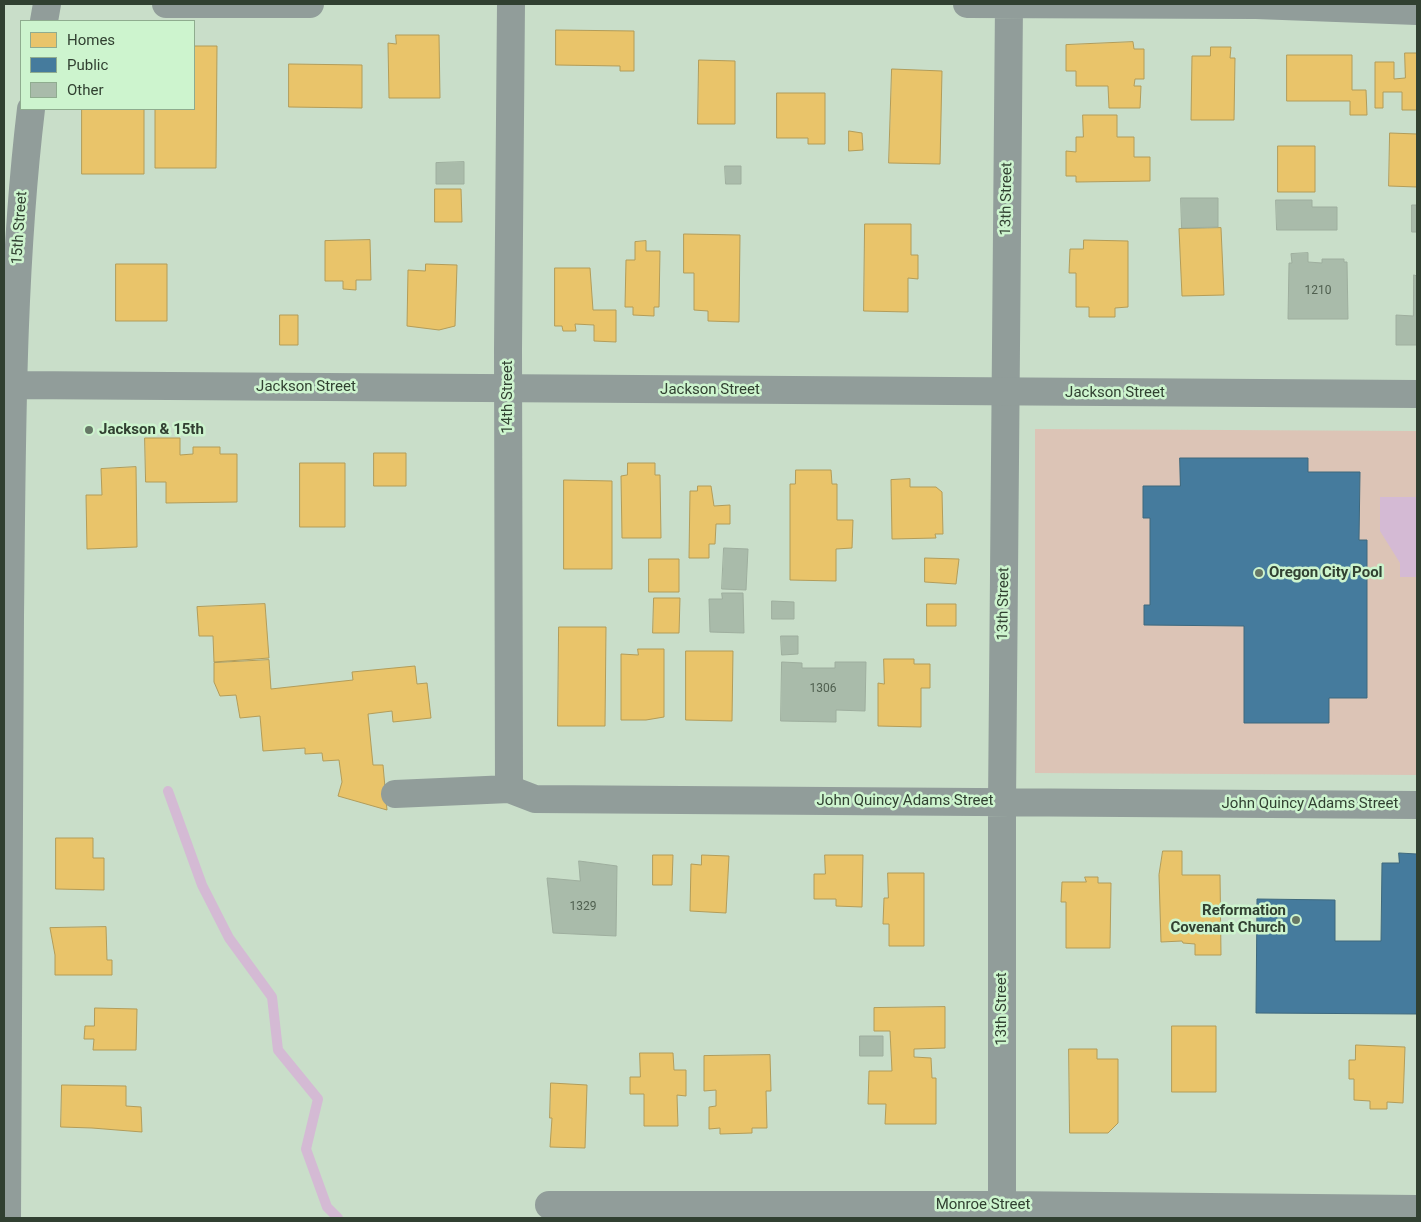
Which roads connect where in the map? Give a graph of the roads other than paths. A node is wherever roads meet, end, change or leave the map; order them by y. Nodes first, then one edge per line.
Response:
1 (47, 4) edge
2 (166, 4) edge
3 (310, 4) edge
4 (511, 4) edge
5 (967, 4) edge
6 (1009, 4) edge
7 (1417, 11) edge
8 (44, 20) edge
9 (31, 110) edge
10 (9, 385) edge
11 (508, 388) junction
12 (1006, 392) junction
13 (1417, 394) edge
14 (509, 790) junction
15 (395, 794) dead end
16 (6, 796) edge
17 (1002, 802) junction
18 (1417, 805) edge
19 (549, 1205) dead end
20 (1002, 1205) junction
21 (1417, 1209) edge
22 (7, 1218) edge

1 - 8 street
2 - 3 street
4 - 11 street, 14th Street
5 - 6 street
6 - 7 street
6 - 12 street, 13th Street
9 - 10 street, 15th Street
10 - 11 street, Jackson Street
10 - 16 street, 15th Street
11 - 12 street, Jackson Street
11 - 14 street, 14th Street
12 - 13 street, Jackson Street
12 - 17 street, 13th Street
14 - 15 street, John Quincy Adams Street
14 - 17 street, John Quincy Adams Street
16 - 22 street, 15th Street
17 - 18 street, John Quincy Adams Street
17 - 20 street, 13th Street
19 - 20 street, Monroe Street
20 - 21 street, Monroe Street

